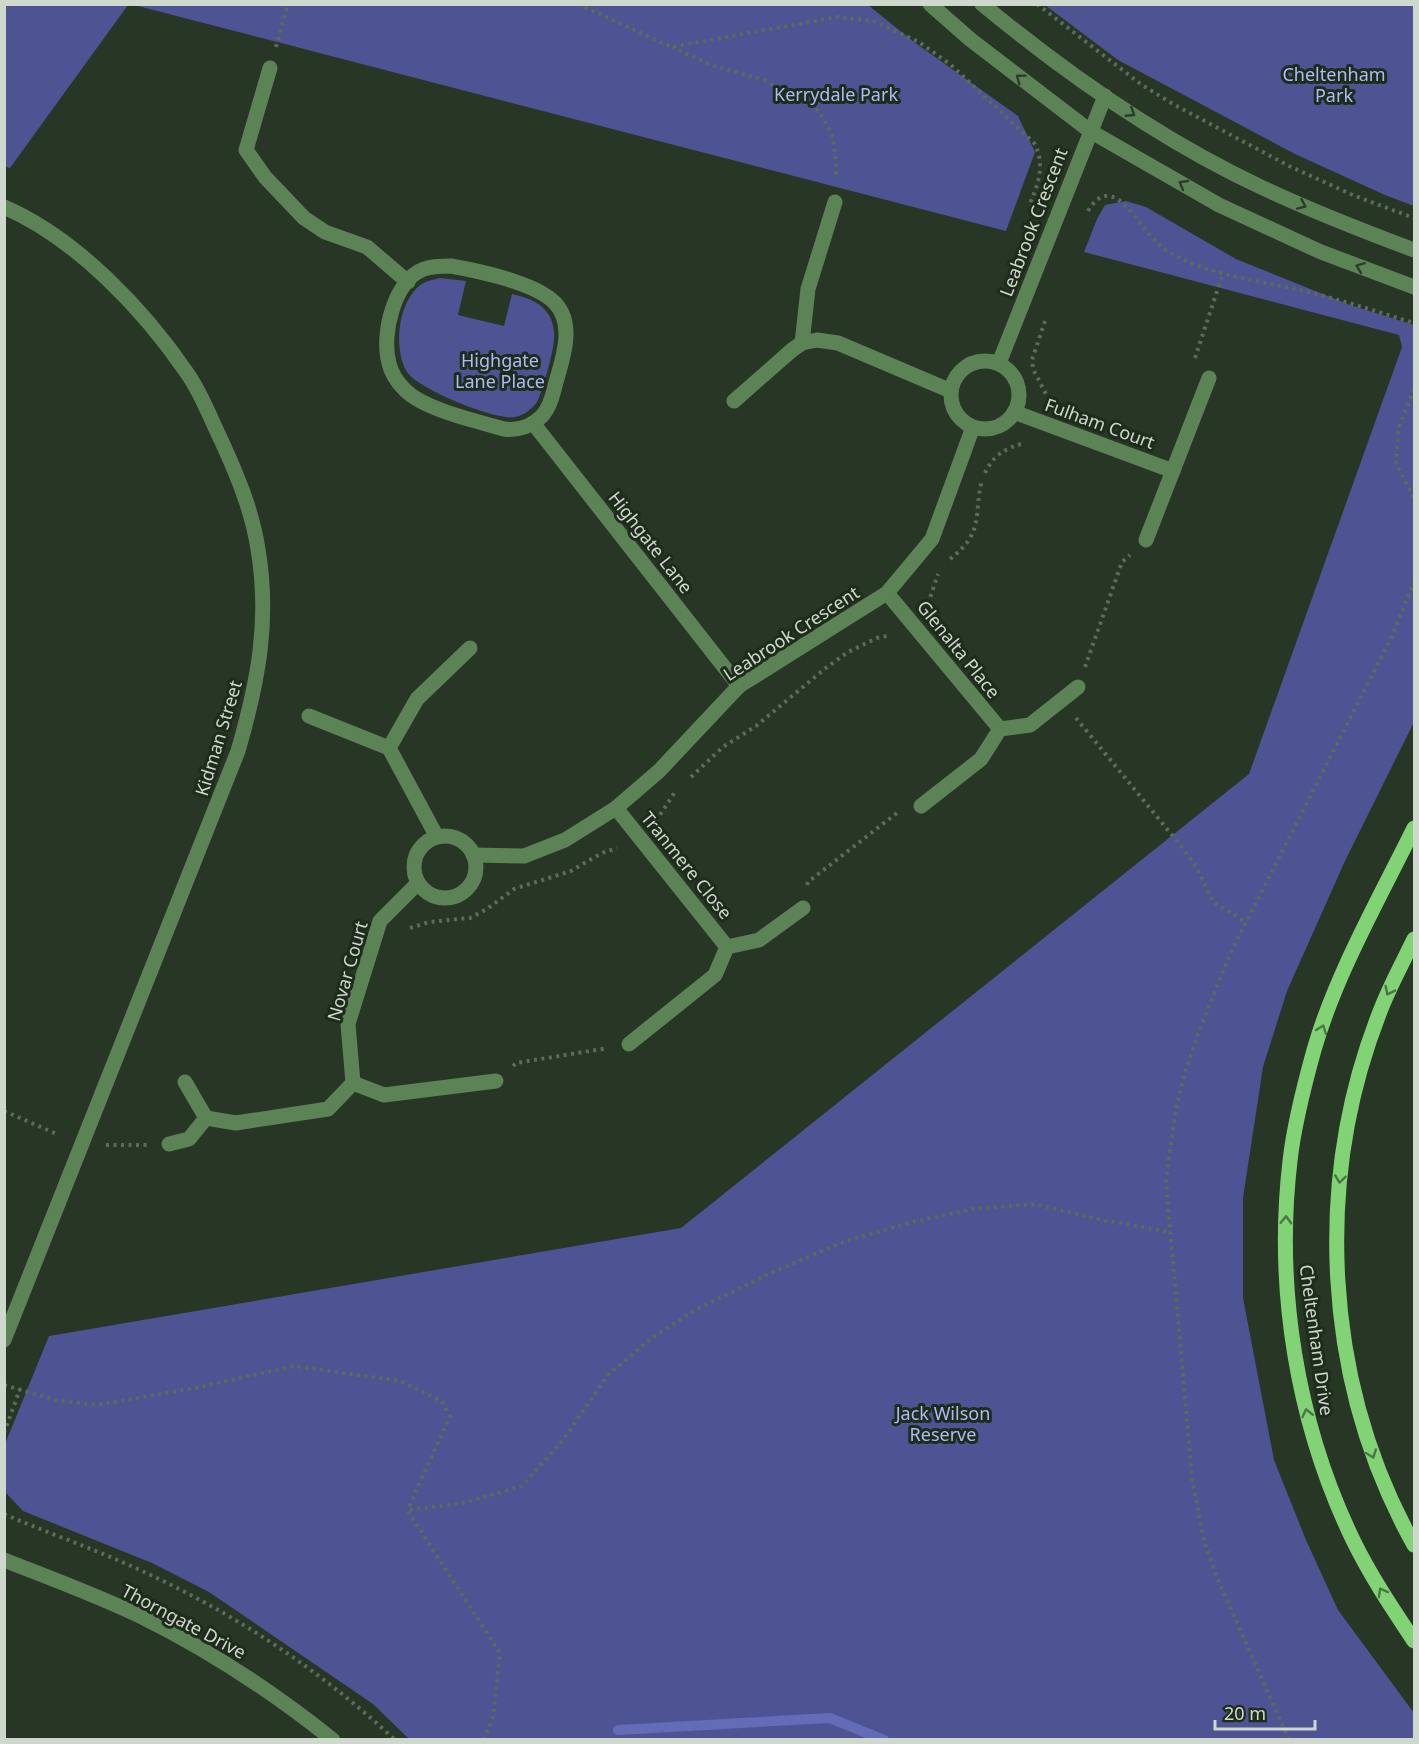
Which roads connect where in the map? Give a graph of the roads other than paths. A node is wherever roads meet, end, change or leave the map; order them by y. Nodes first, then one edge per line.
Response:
1 (930, 4) edge
2 (982, 4) edge
3 (270, 68) road end
4 (1105, 96) junction
5 (1090, 130) junction
6 (835, 202) road end
7 (4, 207) edge
8 (1414, 250) edge
9 (408, 282) junction
10 (1414, 287) edge
11 (802, 343) junction
12 (999, 363) junction
13 (1209, 378) road end
14 (951, 392) junction
15 (734, 401) dead end
16 (1014, 412) junction
17 (533, 423) junction
18 (973, 427) junction
19 (1173, 471) junction
20 (1146, 540) road end
21 (887, 593) junction
22 (470, 648) dead end
23 (739, 686) junction
24 (1078, 687) road end
25 (309, 716) dead end
26 (1000, 729) junction
27 (389, 748) junction
28 (921, 806) road end
29 (616, 808) junction
30 (1414, 828) edge
31 (437, 837) junction
32 (473, 855) junction
33 (418, 883) junction
34 (803, 908) road end
35 (1414, 939) edge
36 (728, 947) junction
37 (629, 1044) road end
38 (496, 1081) road end
39 (185, 1082) dead end
40 (353, 1083) junction
41 (206, 1118) junction
42 (169, 1144) road end
43 (4, 1340) edge
44 (1414, 1545) edge
45 (4, 1560) edge
46 (1414, 1641) edge
47 (333, 1740) edge

5 -> 1 street
2 - 4 street
3 - 9 street
4 - 5 street, Leabrook Crescent
4 -> 8 street
10 -> 5 street
5 - 12 street, Leabrook Crescent
6 - 11 street
7 - 43 street, Kidman Street
9 - 17 street
9 - 17 street
11 - 14 street
11 - 15 street
12 - 14 street
12 - 16 street
13 - 19 street
14 - 18 street
16 - 18 street
16 - 19 street, Fulham Court
17 - 23 street, Highgate Lane
18 - 21 street, Leabrook Crescent
19 - 20 street
21 - 23 street, Leabrook Crescent
21 - 26 street, Glenalta Place
22 - 27 street
23 - 29 street, Leabrook Crescent
24 - 26 street
25 - 27 street
26 - 28 street
27 - 31 street
29 - 32 street, Leabrook Crescent
29 - 36 street, Tranmere Close
46 -> 30 main road, Cheltenham Drive
31 - 32 street
31 - 33 street
32 - 33 street
33 - 40 street, Novar Court
34 - 36 street, Tranmere Close
35 -> 44 main road, Cheltenham Drive
36 - 37 street, Tranmere Close
38 - 40 street
39 - 41 street
40 - 41 street
41 - 42 street
45 - 47 street, Thorngate Drive

